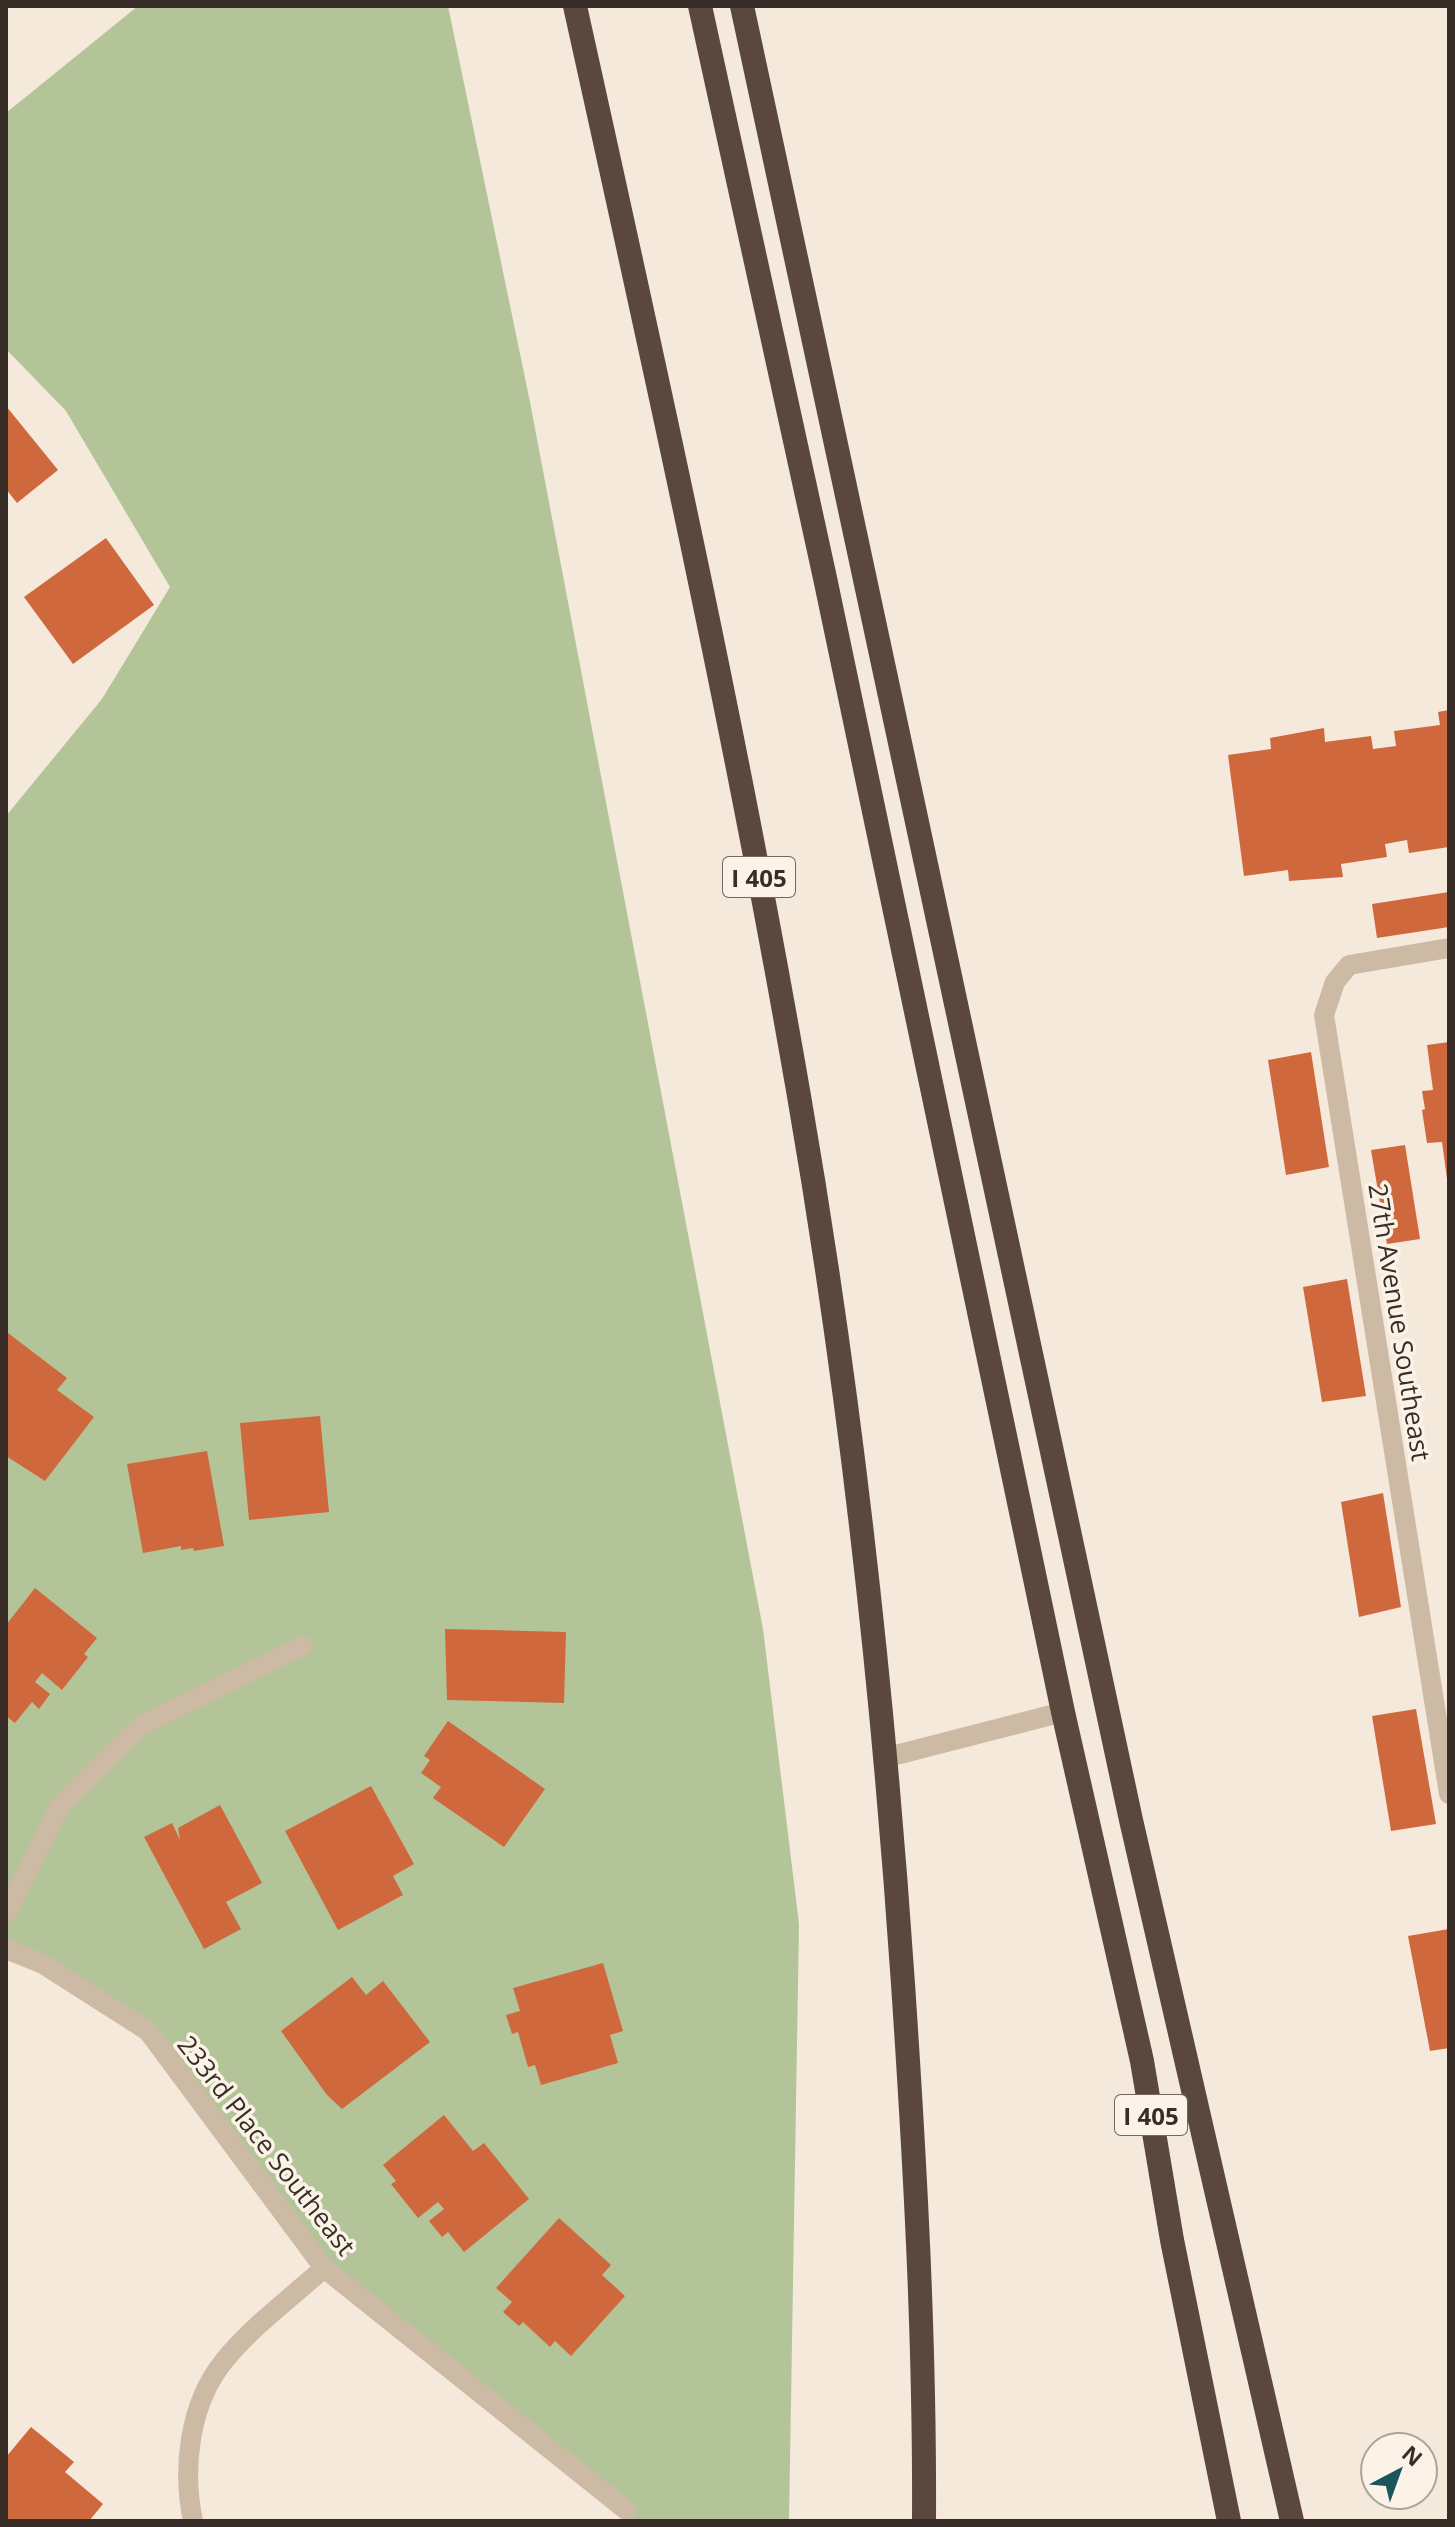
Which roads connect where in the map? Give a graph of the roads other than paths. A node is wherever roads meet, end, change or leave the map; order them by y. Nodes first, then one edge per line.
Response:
1 (575, 6) edge
2 (700, 6) edge
3 (742, 6) edge
4 (1449, 948) edge
5 (302, 1646) dead end
6 (1063, 1712) junction
7 (888, 1757) junction
8 (1449, 1794) edge
9 (6, 1913) edge
10 (6, 1949) edge
11 (324, 2268) junction
12 (626, 2510) dead end
13 (193, 2521) edge
14 (924, 2521) edge
15 (1229, 2521) edge
16 (1292, 2521) edge

1 - 7 highway, I 405
2 - 6 highway, I 405
3 - 16 highway, I 405
4 - 8 street, 27th Avenue Southeast
5 - 9 street
6 - 7 street
6 - 15 highway, I 405
7 - 14 highway, I 405
10 - 11 street, 233rd Place Southeast
11 - 12 street, 233rd Place Southeast
11 - 13 street

